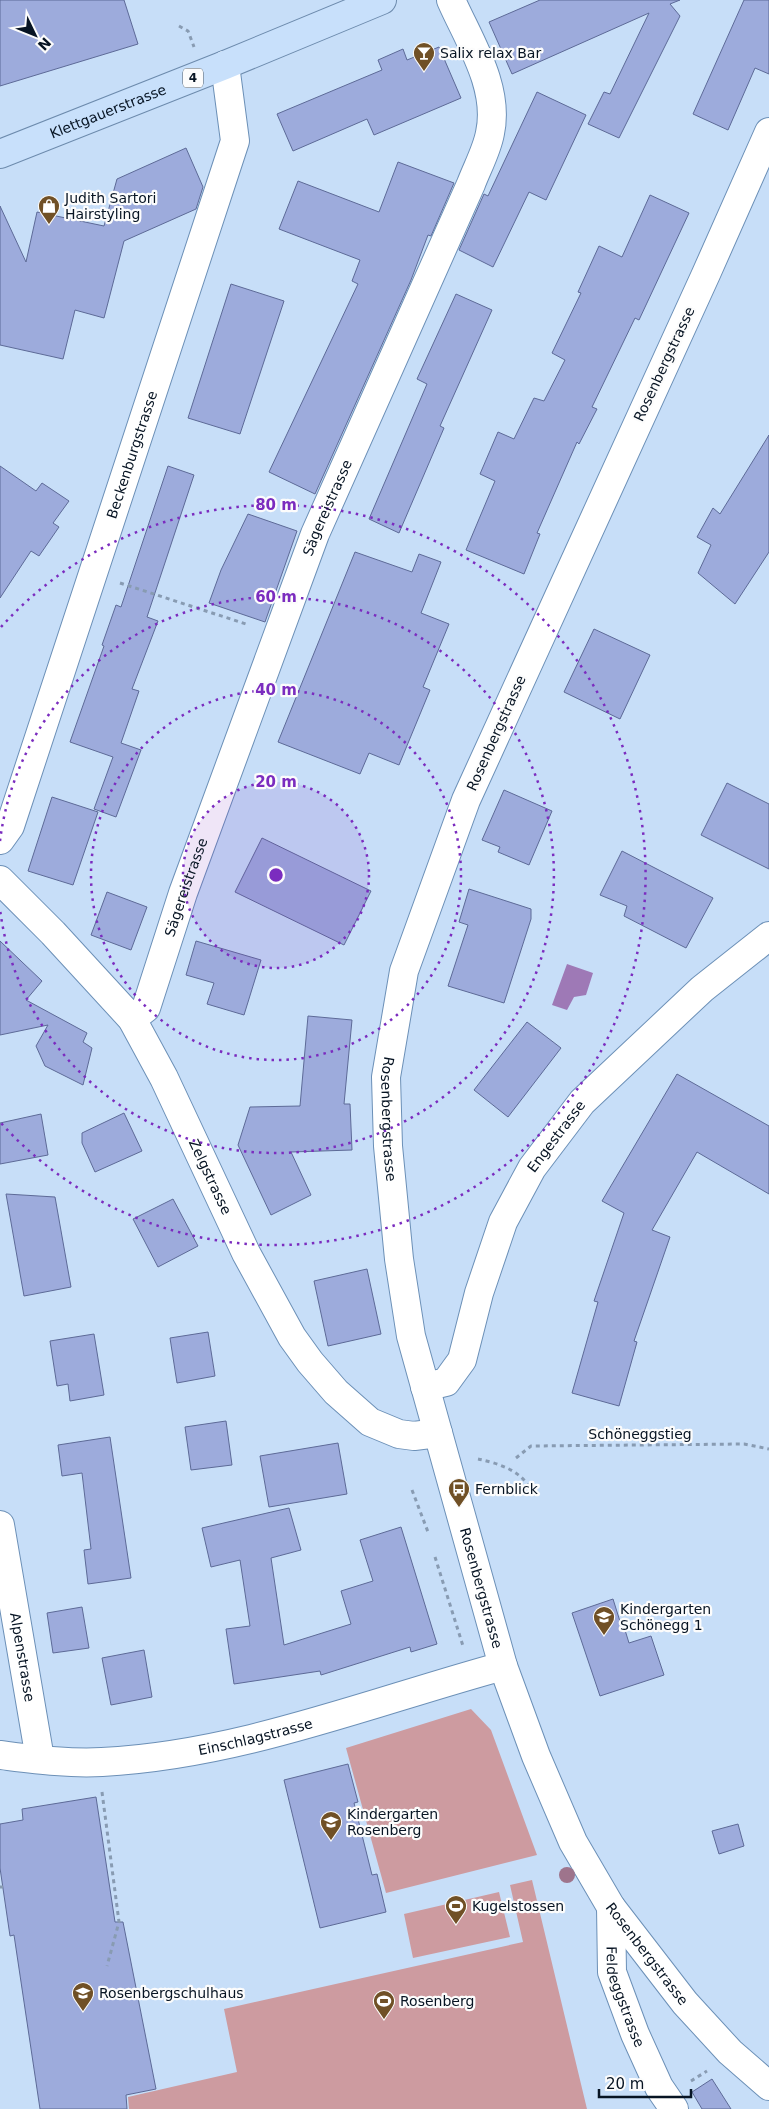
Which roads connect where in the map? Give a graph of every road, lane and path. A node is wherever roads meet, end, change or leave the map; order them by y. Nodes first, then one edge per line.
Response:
1 (382, 0) edge
2 (451, 0) edge
3 (225, 66) junction
4 (769, 132) edge
5 (0, 154) edge
6 (93, 574) junction
7 (278, 635) junction
8 (0, 840) edge
9 (0, 880) edge
10 (769, 936) edge
11 (132, 1019) junction
12 (425, 1387) junction
13 (438, 1433) junction
14 (769, 1449) edge
15 (516, 1458) dead end
16 (478, 1459) dead end
17 (412, 1490) dead end
18 (531, 1493) dead end
19 (0, 1525) edge
20 (428, 1532) dead end
21 (435, 1557) dead end
22 (465, 1654) dead end
23 (503, 1666) junction
24 (0, 1755) edge
25 (40, 1759) junction
26 (101, 1762) junction
27 (611, 1907) junction
28 (107, 1966) dead end
29 (708, 2070) dead end
30 (689, 2083) dead end
31 (769, 2086) edge
32 (669, 2106) edge

1 - 3 main road, Klettgauerstrasse / 4
2 - 7 street, Sägereistrasse
3 - 5 main road, Klettgauerstrasse / 4
3 - 6 street, Beckenburgstrasse
4 - 12 street, Rosenbergstrasse
6 - 7 path
6 - 8 street, Beckenburgstrasse
7 - 11 street, Sägereistrasse
9 - 11 street, Zelgstrasse
10 - 12 street, Engestrasse
11 - 13 street, Zelgstrasse
12 - 13 street, Rosenbergstrasse
13 - 23 street, Rosenbergstrasse
14 - 15 path, Schöneggstieg
16 - 18 path
17 - 20 path
19 - 25 street, Alpenstrasse
21 - 22 path
23 - 26 street, Einschlagstrasse
23 - 27 street, Rosenbergstrasse
24 - 25 street, Einschlagstrasse
25 - 26 street, Einschlagstrasse
26 - 28 path
27 - 31 street, Rosenbergstrasse
27 - 32 street, Feldeggstrasse
29 - 30 path

